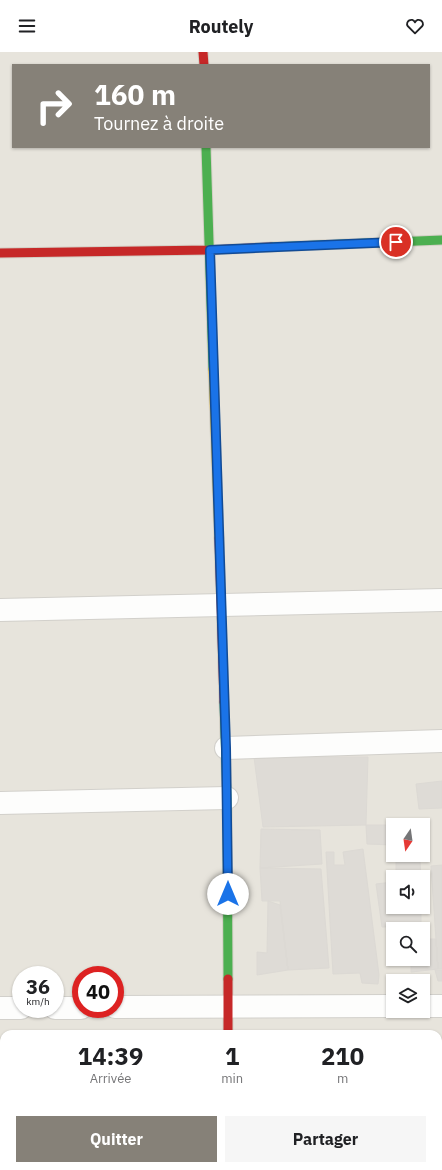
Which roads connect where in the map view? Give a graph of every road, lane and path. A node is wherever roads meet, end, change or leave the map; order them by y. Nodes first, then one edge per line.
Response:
1 (203, 52) edge
2 (204, 64) edge
3 (206, 148) edge
4 (442, 240) edge
5 (210, 250) junction
6 (0, 253) edge
7 (442, 600) edge
8 (221, 605) junction
9 (0, 610) edge
10 (442, 741) edge
11 (226, 748) junction
12 (227, 798) junction
13 (0, 803) edge
14 (228, 1006) junction
15 (386, 1006) edge
16 (430, 1006) edge
17 (442, 1006) edge
18 (124, 1007) edge
19 (0, 1008) edge
20 (12, 1008) edge
21 (228, 1030) edge

1 - 2 street
3 - 5 street
4 - 5 street
5 - 6 street
5 - 8 street
7 - 8 street
8 - 9 street
8 - 11 street
10 - 11 street
11 - 12 street
12 - 13 street
12 - 14 street
14 - 15 street
14 - 18 street
14 - 21 street
16 - 17 street
19 - 20 street

